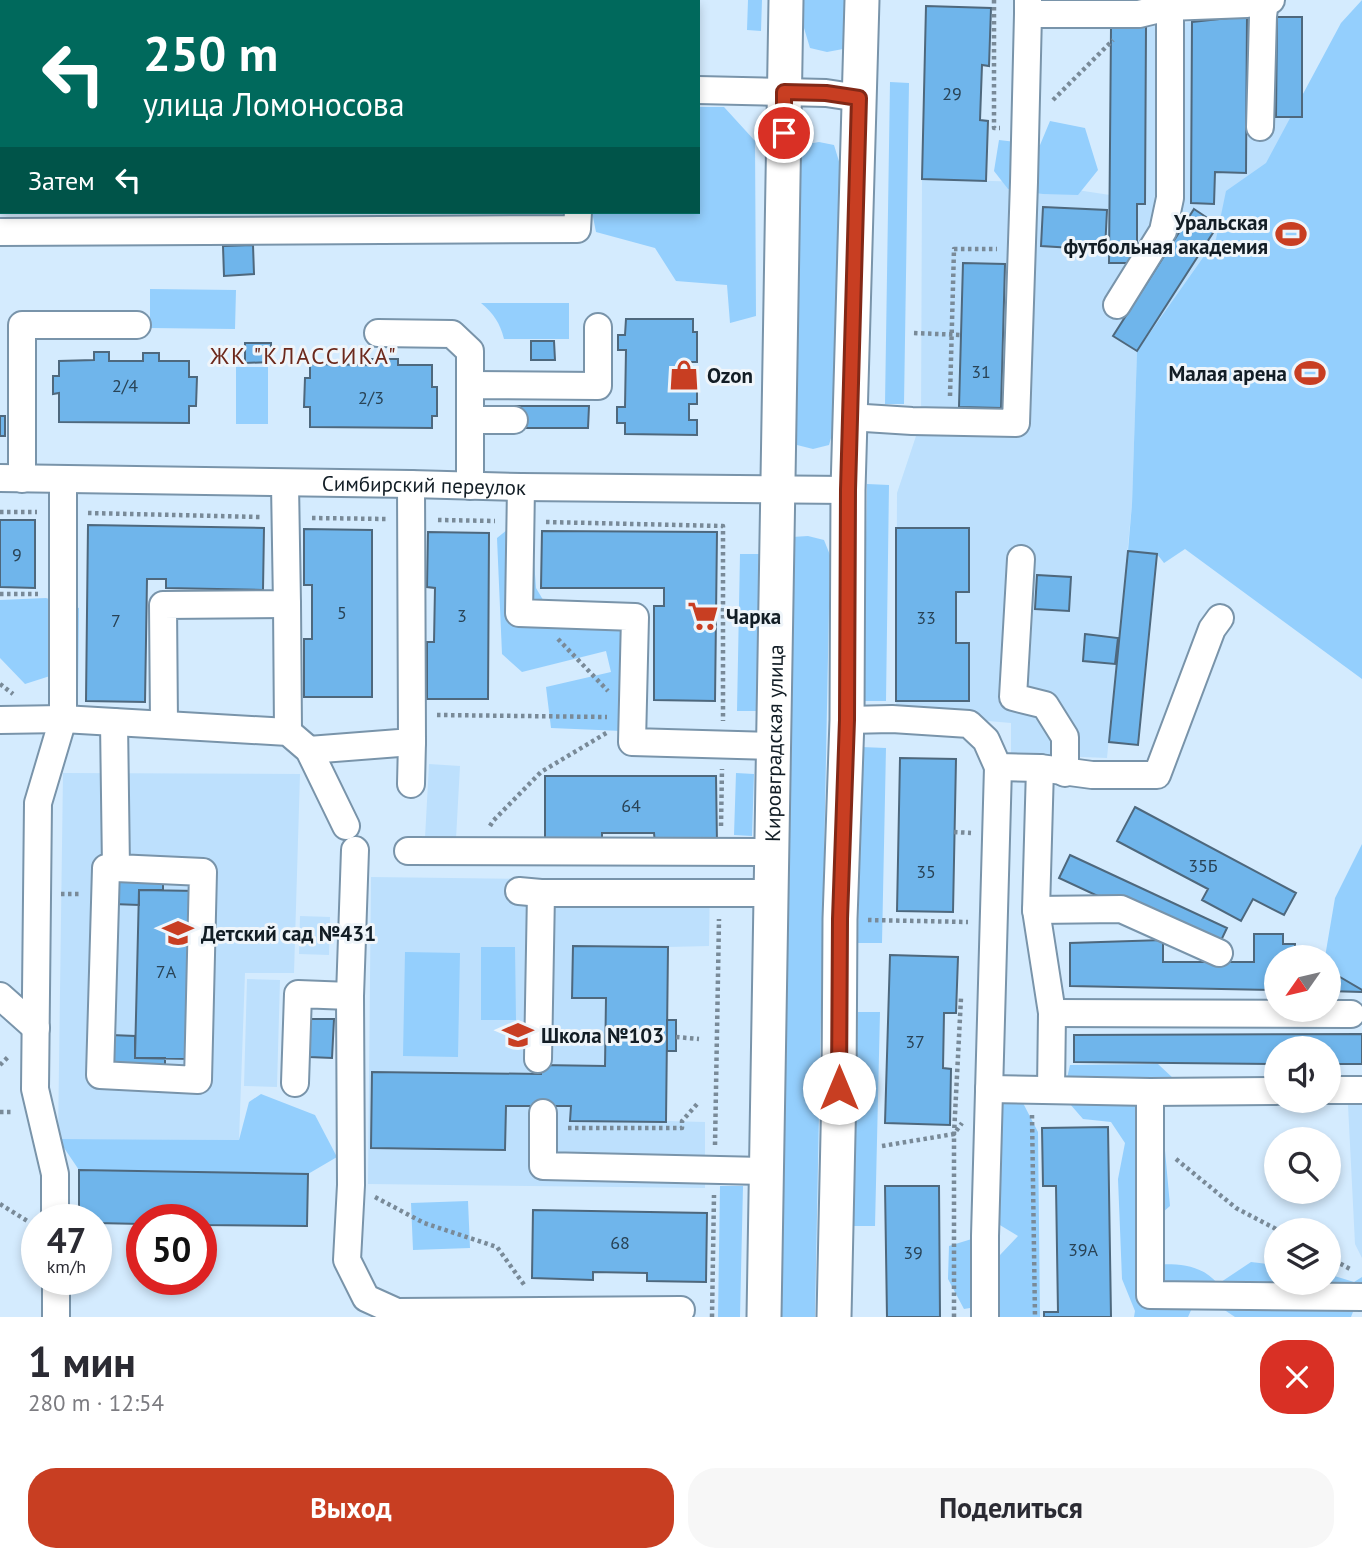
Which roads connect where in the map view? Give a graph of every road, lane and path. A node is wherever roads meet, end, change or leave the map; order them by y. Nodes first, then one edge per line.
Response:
1 (786, 0) edge
2 (862, 0) edge
3 (1258, 1) edge
4 (1168, 5) edge
5 (1028, 7) edge
6 (1113, 7) edge
7 (700, 90) edge
8 (784, 92) junction
9 (859, 98) junction
10 (1260, 127) dead end
11 (578, 214) edge
12 (0, 232) edge
13 (1022, 249) junction
14 (1117, 305) dead end
15 (136, 325) dead end
16 (598, 327) dead end
17 (378, 333) dead end
18 (914, 333) dead end
19 (952, 335) junction
20 (961, 335) dead end
21 (470, 385) junction
22 (849, 417) junction
23 (470, 420) junction
24 (514, 420) dead end
25 (949, 421) junction
26 (11, 479) edge
27 (63, 480) junction
28 (285, 484) junction
29 (411, 484) junction
30 (470, 486) junction
31 (521, 487) junction
32 (778, 489) junction
33 (848, 490) junction
34 (0, 512) edge
35 (64, 513) junction
36 (285, 517) junction
37 (411, 520) junction
38 (521, 522) junction
39 (1021, 559) dead end
40 (0, 594) edge
41 (64, 594) junction
42 (287, 604) junction
43 (533, 613) junction
44 (1220, 618) dead end
45 (412, 714) junction
46 (632, 717) junction
47 (63, 719) junction
48 (0, 720) edge
49 (847, 720) junction
50 (114, 722) junction
51 (164, 724) junction
52 (288, 732) junction
53 (412, 742) junction
54 (723, 745) junction
55 (774, 746) junction
56 (309, 750) junction
57 (998, 767) junction
58 (1052, 770) junction
59 (411, 784) dead end
60 (408, 851) dead end
61 (476, 851) junction
62 (721, 852) junction
63 (772, 852) junction
64 (116, 868) junction
65 (37, 893) junction
66 (720, 893) junction
67 (771, 893) junction
68 (106, 895) junction
69 (1036, 910) junction
70 (840, 919) junction
71 (994, 923) junction
72 (1219, 953) dead end
73 (0, 996) edge
74 (350, 996) junction
75 (961, 998) dead end
76 (1052, 1013) junction
77 (1351, 1014) dead end
78 (36, 1028) junction
79 (676, 1037) dead end
80 (699, 1038) dead end
81 (538, 1059) dead end
82 (295, 1083) dead end
83 (989, 1088) junction
84 (1041, 1089) junction
85 (1341, 1090) edge
86 (1362, 1090) edge
87 (1264, 1091) edge
88 (1150, 1092) junction
89 (698, 1103) dead end
90 (543, 1120) joint
91 (954, 1134) junction
92 (882, 1146) dead end
93 (715, 1170) junction
94 (767, 1171) junction
95 (351, 1185) junction
96 (0, 1204) edge
97 (55, 1204) edge
98 (21, 1216) edge
99 (1341, 1264) edge
100 (1362, 1275) edge
101 (537, 1286) dead end
102 (55, 1295) edge
103 (1362, 1297) edge
104 (681, 1310) dead end
105 (507, 1314) edge
106 (619, 1314) edge
107 (397, 1315) edge
108 (55, 1317) edge
109 (712, 1317) edge
110 (765, 1317) edge
111 (834, 1317) edge
112 (954, 1317) edge
113 (985, 1317) edge
114 (1035, 1317) edge

1 - 8 main road, Кировградская улица
2 - 9 main road
3 - 4 street
3 - 10 street
4 - 6 street
4 - 14 street
5 - 6 street
5 - 13 street
7 - 8 street
8 - 9 street
8 - 32 main road, Кировградская улица
9 - 22 main road
11 - 12 street
13 - 19 path
13 - 25 street
15 - 26 street
16 - 21 street
17 - 21 street
18 - 19 path
19 - 20 path
19 - 25 path
21 - 23 street
22 - 25 street
22 - 33 main road
23 - 24 street
23 - 30 street
26 - 27 street, Симбирский переулок
27 - 28 street, Симбирский переулок
27 - 35 street
28 - 29 street, Симбирский переулок
28 - 36 street
29 - 30 street, Симбирский переулок
29 - 37 street
30 - 31 street, Симбирский переулок
31 - 32 street, Симбирский переулок
31 - 38 street
32 - 33 street, Симбирский переулок
32 - 55 main road, Кировградская улица
33 - 49 main road
34 - 35 path
35 - 36 path
35 - 41 street
36 - 37 path
36 - 42 street
37 - 38 path
37 - 45 street
38 - 43 street
38 - 54 path
39 - 58 street
40 - 41 path
41 - 47 street
42 - 51 street
42 - 52 street
43 - 46 path
43 - 46 street
44 - 58 street
45 - 46 path
45 - 53 street
46 - 54 street
46 - 61 path
47 - 48 street
47 - 50 street
47 - 65 street
49 - 57 street
49 - 70 main road
50 - 51 street
50 - 64 street
51 - 52 street
52 - 56 street
53 - 56 street
53 - 59 street
54 - 55 street
54 - 62 path
55 - 63 main road, Кировградская улица
56 - 74 street
57 - 58 street
57 - 71 street
58 - 69 street
60 - 61 street
61 - 62 street
62 - 63 street
63 - 67 main road, Кировградская улица
64 - 68 street
64 - 68 street
65 - 68 path
65 - 78 street
66 - 67 street
66 - 81 street
66 - 93 path
67 - 94 main road, Кировградская улица
69 - 72 street
69 - 76 street
70 - 71 path
70 - 111 main road
71 - 83 street
73 - 78 street
74 - 82 street
74 - 95 street
75 - 91 path
76 - 77 street
76 - 84 street
78 - 97 street
79 - 80 path
83 - 84 street
83 - 91 path
83 - 113 street
84 - 88 street
84 - 114 path
85 - 86 street
87 - 88 street
88 - 103 street
89 - 90 path
90 - 93 street
91 - 92 path
91 - 112 path
93 - 94 street
93 - 109 path
94 - 110 main road, Кировградская улица
95 - 101 path
95 - 107 street
96 - 98 path
99 - 100 path
102 - 108 street
104 - 106 street
105 - 106 street
105 - 107 street

